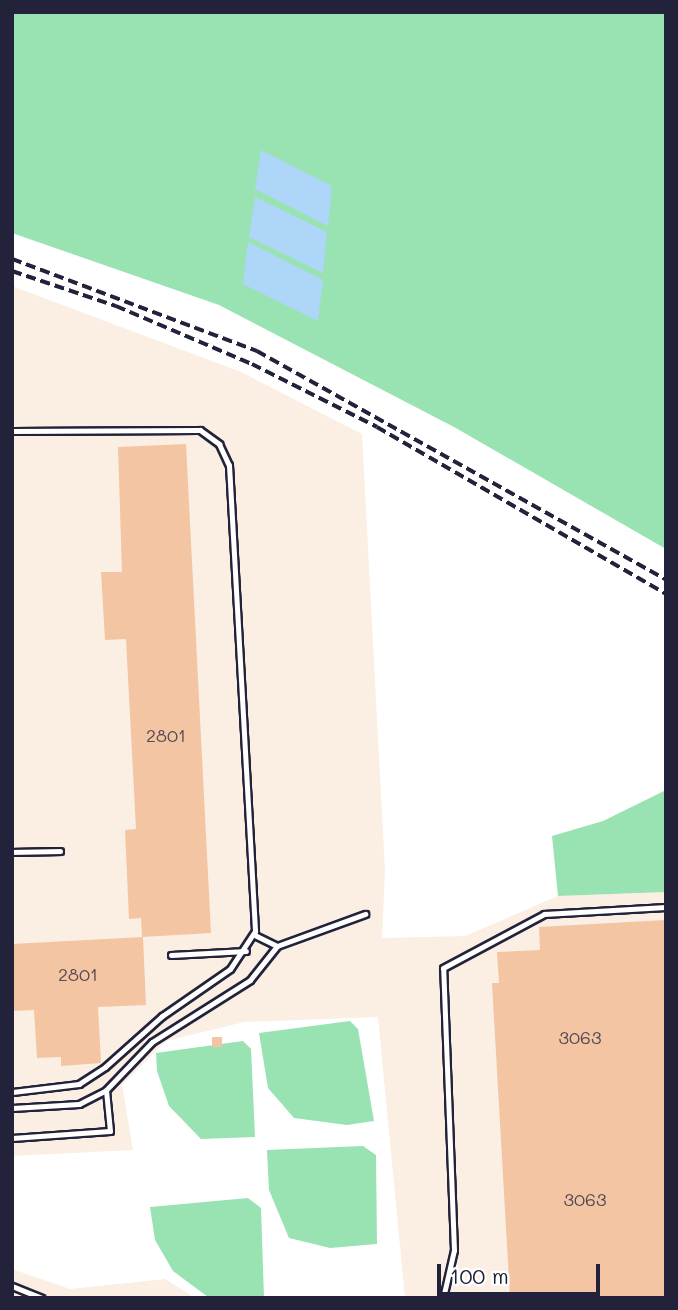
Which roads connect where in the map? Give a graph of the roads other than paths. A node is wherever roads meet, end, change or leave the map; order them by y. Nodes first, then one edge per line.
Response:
1 (12, 431) edge
2 (60, 850) dead end
3 (12, 852) edge
4 (666, 908) edge
5 (365, 914) dead end
6 (254, 935) junction
7 (277, 946) junction
8 (246, 951) junction
9 (171, 955) dead end
10 (106, 1090) junction
11 (12, 1092) edge
12 (12, 1108) edge
13 (12, 1138) edge
14 (12, 1286) edge
15 (42, 1298) edge
16 (443, 1298) edge

1 - 6 lane
2 - 3 lane
4 - 16 lane
5 - 7 lane
6 - 7 lane
6 - 8 lane
7 - 10 lane
8 - 9 lane
8 - 11 lane
10 - 12 lane
10 - 13 lane
14 - 15 lane

